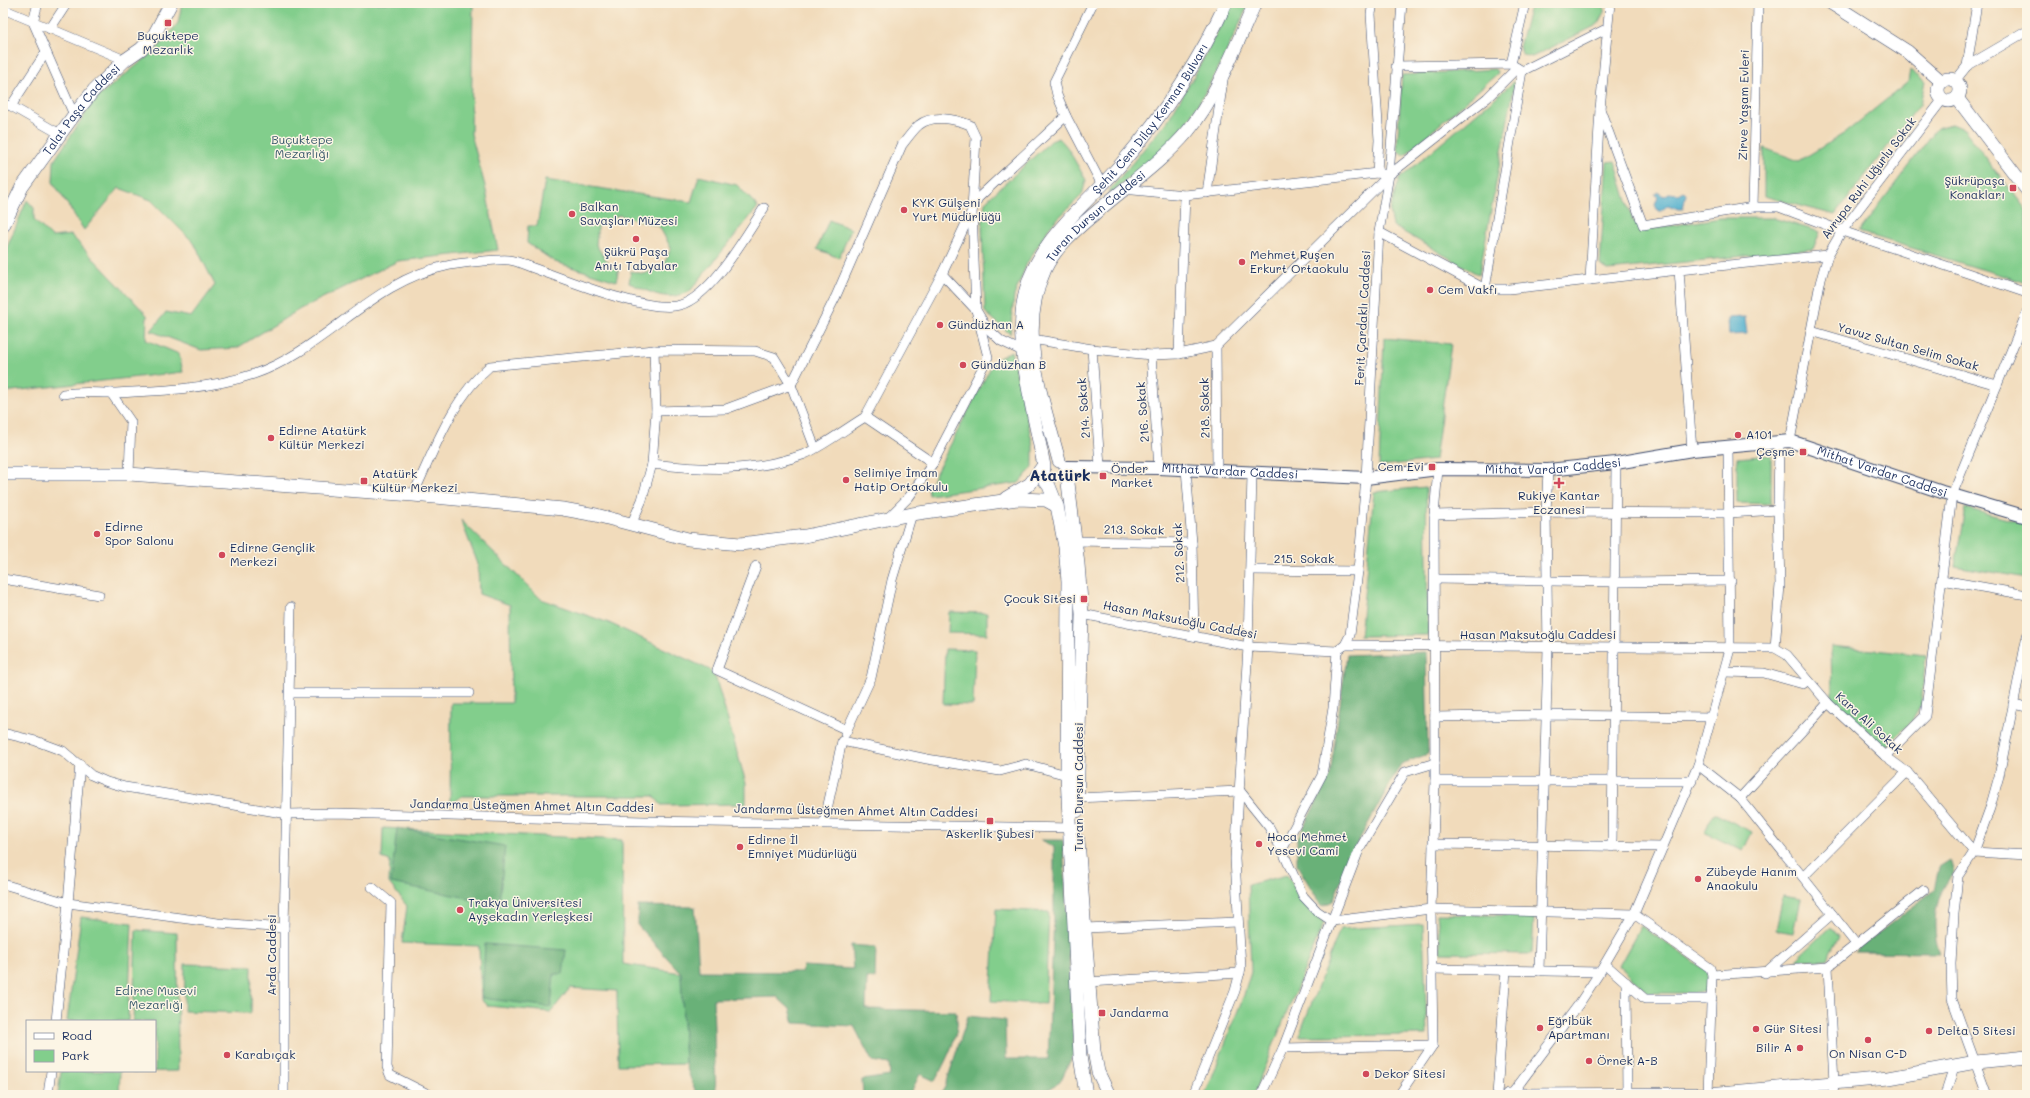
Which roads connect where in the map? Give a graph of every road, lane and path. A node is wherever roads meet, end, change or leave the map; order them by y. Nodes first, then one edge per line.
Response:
1 (38, 3) edge
2 (67, 3) edge
3 (171, 3) edge
4 (1093, 3) edge
5 (1226, 3) edge
6 (1255, 3) edge
7 (1373, 3) edge
8 (1402, 3) edge
9 (1525, 3) edge
10 (1610, 3) edge
11 (1758, 3) edge
12 (1831, 3) edge
13 (1977, 3) edge
14 (3, 9) edge
15 (32, 22) junction
16 (1608, 28) junction
17 (50, 30) junction
18 (2027, 31) edge
19 (46, 52) junction
20 (125, 60) junction
21 (1396, 66) junction
22 (1967, 66) junction
23 (1225, 68) junction
24 (1517, 68) junction
25 (1955, 81) junction
26 (1942, 82) junction
27 (1957, 98) junction
28 (1943, 99) junction
29 (7, 105) edge
30 (1600, 110) junction
31 (74, 115) junction
32 (1066, 116) junction
33 (60, 134) junction
34 (1377, 173) junction
35 (1389, 175) junction
36 (1102, 185) junction
37 (1123, 189) junction
38 (2027, 190) edge
39 (1207, 193) junction
40 (1185, 195) junction
41 (1753, 207) junction
42 (764, 208) dead end
43 (972, 210) junction
44 (3, 226) edge
45 (1842, 231) junction
46 (1379, 232) junction
47 (1828, 255) junction
48 (1679, 270) junction
49 (942, 274) junction
50 (1590, 280) junction
51 (1485, 289) junction
52 (2027, 293) edge
53 (976, 310) junction
54 (2027, 312) edge
55 (1811, 331) junction
56 (1027, 337) junction
57 (1216, 346) junction
58 (1092, 349) junction
59 (654, 350) junction
60 (1022, 351) junction
61 (1179, 354) junction
62 (1151, 356) junction
63 (791, 384) junction
64 (1997, 385) junction
65 (111, 393) junction
66 (62, 394) dead end
67 (656, 411) junction
68 (865, 417) junction
69 (1784, 442) junction
70 (1728, 446) junction
71 (815, 448) junction
72 (1692, 450) junction
73 (933, 463) junction
74 (1616, 463) junction
75 (652, 464) junction
76 (1044, 466) junction
77 (1100, 466) junction
78 (1064, 468) junction
79 (1159, 468) junction
80 (1186, 469) junction
81 (1438, 469) junction
82 (1217, 470) junction
83 (1548, 470) junction
84 (1252, 473) junction
85 (3, 474) edge
86 (129, 474) junction
87 (1366, 478) junction
88 (1049, 486) junction
89 (413, 495) junction
90 (1952, 495) junction
91 (1004, 500) junction
92 (1057, 506) junction
93 (1778, 510) junction
94 (1546, 512) junction
95 (1617, 512) junction
96 (1728, 513) junction
97 (912, 514) junction
98 (1434, 515) junction
99 (2027, 517) edge
100 (887, 519) junction
101 (631, 525) junction
102 (1075, 541) junction
103 (1192, 543) junction
104 (756, 566) dead end
105 (1250, 570) junction
106 (1358, 571) junction
107 (3, 579) edge
108 (1436, 579) junction
109 (1942, 580) junction
110 (1548, 581) junction
111 (1731, 581) junction
112 (1615, 582) junction
113 (2027, 595) edge
114 (99, 596) dead end
115 (291, 607) dead end
116 (1082, 614) junction
117 (1194, 636) junction
118 (2027, 636) edge
119 (1345, 645) junction
120 (1248, 647) junction
121 (1434, 647) junction
122 (1548, 648) junction
123 (1615, 648) junction
124 (1776, 648) junction
125 (1730, 649) junction
126 (1337, 651) junction
127 (1724, 672) junction
128 (1808, 680) junction
129 (290, 693) junction
130 (469, 693) dead end
131 (1828, 703) junction
132 (2013, 704) junction
133 (2027, 707) edge
134 (1545, 716) junction
135 (1614, 716) junction
136 (1435, 717) junction
137 (1712, 717) junction
138 (847, 730) junction
139 (3, 733) edge
140 (842, 741) junction
141 (1885, 756) junction
142 (1435, 763) junction
143 (80, 764) junction
144 (1698, 765) junction
145 (1907, 772) junction
146 (1067, 775) junction
147 (1435, 781) junction
148 (1612, 781) junction
149 (1692, 781) junction
150 (1545, 782) junction
151 (1240, 791) junction
152 (1076, 798) junction
153 (1740, 798) junction
154 (288, 814) junction
155 (824, 823) junction
156 (1073, 827) junction
157 (1433, 844) junction
158 (1543, 846) junction
159 (1612, 847) junction
160 (1663, 847) junction
161 (1282, 850) junction
162 (1974, 852) junction
163 (2027, 855) edge
164 (1804, 876) junction
165 (3, 884) edge
166 (372, 887) dead end
167 (1924, 890) dead end
168 (68, 903) junction
169 (1431, 909) junction
170 (1542, 911) junction
171 (1634, 914) junction
172 (1832, 914) junction
173 (1238, 922) junction
174 (1332, 922) junction
175 (284, 928) junction
176 (1084, 928) junction
177 (1856, 944) junction
178 (1603, 968) junction
179 (1828, 968) junction
180 (1431, 969) junction
181 (1506, 970) junction
182 (1539, 971) junction
183 (1240, 973) junction
184 (1765, 973) junction
185 (1712, 975) junction
186 (1088, 982) junction
187 (1626, 982) junction
188 (1712, 999) junction
189 (56, 1020) edge
190 (1433, 1045) junction
191 (1283, 1048) junction
192 (2027, 1057) edge
193 (1976, 1062) junction
194 (1954, 1067) junction
195 (50, 1072) edge
196 (1833, 1089) edge
197 (1627, 1094) edge
198 (1708, 1094) edge
199 (48, 1095) edge
200 (284, 1095) edge
201 (430, 1095) edge
202 (1086, 1095) edge
203 (1109, 1095) edge
204 (1194, 1095) edge
205 (1261, 1095) edge
206 (1399, 1095) edge
207 (1498, 1095) edge
208 (1508, 1095) edge
209 (1511, 1095) edge
210 (1945, 1095) edge
211 (1987, 1095) edge

1 - 15 street
2 - 17 street
3 - 20 main road, Talat Paşa Caddesi
4 - 32 street
5 - 36 main road, Şehit Cem Dilay Kerman Bulvarı
6 - 23 main road, Turan Dursun Caddesi
7 - 34 street
8 - 21 street, Ferit Çardaklı Caddesi
9 - 24 street
10 - 16 street
11 - 41 street, Zirve Yaşam Evleri
12 - 26 main road
13 - 22 street
14 - 15 street
15 - 17 street
15 - 19 street
16 - 24 street
16 - 30 street
17 - 20 street
18 - 22 street
19 - 29 street
19 - 31 street
20 - 31 main road, Talat Paşa Caddesi
21 - 24 street
21 - 35 street, Ferit Çardaklı Caddesi
22 - 25 street
23 - 37 main road, Turan Dursun Caddesi
23 - 39 street
24 - 35 street
24 - 51 street
25 - 26 main road
25 - 27 main road
26 - 28 main road
27 - 28 main road
27 - 38 main road
28 - 45 street, Avrupa Ruhi Uğurlu Sokak
29 - 33 street
30 - 41 street
30 - 50 street
31 - 33 main road, Talat Paşa Caddesi
32 - 36 street
32 - 43 street
33 - 44 main road, Talat Paşa Caddesi
34 - 35 street
34 - 39 street
35 - 46 street, Ferit Çardaklı Caddesi
35 - 57 street
36 - 56 main road, Şehit Cem Dilay Kerman Bulvarı
37 - 40 street
37 - 56 main road, Turan Dursun Caddesi
39 - 40 street
40 - 61 street
41 - 45 street
42 - 65 street
43 - 49 street
43 - 53 street
43 - 63 street
45 - 47 street, Avrupa Ruhi Uğurlu Sokak
45 - 52 street
46 - 51 street
46 - 87 street, Ferit Çardaklı Caddesi
47 - 48 street
47 - 55 street, Avrupa Ruhi Uğurlu Sokak
48 - 50 street
48 - 72 street
49 - 53 street
49 - 68 street
50 - 51 street
53 - 60 street
53 - 73 street
54 - 64 street
55 - 64 street, Yavuz Sultan Selim Sokak
55 - 69 street, Avrupa Ruhi Uğurlu Sokak
56 - 58 street
56 - 60 main road, Turan Dursun Caddesi
56 - 78 main road, Turan Dursun Caddesi
57 - 61 street
57 - 82 street, 218. Sokak
58 - 62 street
58 - 77 street, 214. Sokak
59 - 63 street
59 - 67 street
59 - 89 street
60 - 76 main road, Turan Dursun Caddesi
61 - 62 street
62 - 79 street, 216. Sokak
63 - 67 street
63 - 71 street
64 - 90 street
65 - 66 street
65 - 86 street
67 - 75 street
68 - 71 street
68 - 73 street
69 - 70 street, Mithat Vardar Caddesi
69 - 90 street, Mithat Vardar Caddesi
69 - 93 street, Avrupa Ruhi Uğurlu Sokak
70 - 72 street, Mithat Vardar Caddesi
70 - 96 street
71 - 75 street
72 - 74 street, Mithat Vardar Caddesi
73 - 100 street
74 - 83 street, Mithat Vardar Caddesi
74 - 95 street
75 - 101 street
76 - 78 main road
76 - 88 main road, Turan Dursun Caddesi
76 - 91 main road
77 - 78 street, Mithat Vardar Caddesi
77 - 79 street, Mithat Vardar Caddesi
78 - 88 main road
78 - 102 main road, Turan Dursun Caddesi
79 - 80 street, Mithat Vardar Caddesi
80 - 82 street, Mithat Vardar Caddesi
80 - 103 street, 212. Sokak
81 - 83 street, Mithat Vardar Caddesi
81 - 87 street, Mithat Vardar Caddesi
81 - 98 street
82 - 84 street, Mithat Vardar Caddesi
83 - 94 street
84 - 87 street, Mithat Vardar Caddesi
84 - 105 street
85 - 86 main road
86 - 89 main road
87 - 106 street, Ferit Çardaklı Caddesi
88 - 91 main road
88 - 92 main road, Turan Dursun Caddesi
89 - 101 main road
90 - 99 street, Mithat Vardar Caddesi
90 - 109 street
91 - 92 main road
91 - 97 main road
92 - 146 main road, Turan Dursun Caddesi
93 - 96 street
93 - 124 street, Avrupa Ruhi Uğurlu Sokak
94 - 95 street
94 - 98 street
94 - 110 street
95 - 96 street
95 - 112 street
96 - 111 street
97 - 100 main road
97 - 138 street
98 - 108 street
100 - 101 main road
102 - 103 street, 213. Sokak
102 - 116 main road, Turan Dursun Caddesi
103 - 117 street, 212. Sokak
104 - 138 street
105 - 106 street, 215. Sokak
105 - 120 street
106 - 119 street, Ferit Çardaklı Caddesi
107 - 114 street
108 - 110 street
108 - 121 street
109 - 113 street
109 - 141 street
110 - 112 street
110 - 122 street
111 - 112 street
111 - 125 street
112 - 123 street
115 - 129 street, Arda Caddesi
116 - 117 street, Hasan Maksutoğlu Caddesi
116 - 152 main road, Turan Dursun Caddesi
117 - 120 street, Hasan Maksutoğlu Caddesi
118 - 132 street
119 - 121 street, Hasan Maksutoğlu Caddesi
119 - 126 street
120 - 126 street, Hasan Maksutoğlu Caddesi
120 - 151 street
121 - 122 street, Hasan Maksutoğlu Caddesi
121 - 136 street
122 - 123 street, Hasan Maksutoğlu Caddesi
122 - 134 street
123 - 125 street, Hasan Maksutoğlu Caddesi
123 - 135 street
124 - 125 street
124 - 128 street, Kara Ali Sokak
125 - 127 street
126 - 161 street
127 - 128 street
127 - 137 street
128 - 131 street, Kara Ali Sokak
129 - 130 street
129 - 154 street, Arda Caddesi
131 - 141 street, Kara Ali Sokak
131 - 153 street
132 - 133 street
132 - 162 street
134 - 135 street
134 - 136 street
134 - 150 street
135 - 137 street
135 - 148 street
136 - 142 street
137 - 144 street
138 - 140 street
139 - 143 street, Jandarma Üsteğmen Ahmet Altın Caddesi
140 - 146 street
140 - 155 street
141 - 145 street, Kara Ali Sokak
142 - 147 street
142 - 174 street
143 - 154 street, Jandarma Üsteğmen Ahmet Altın Caddesi
143 - 168 street
144 - 149 street
144 - 153 street
145 - 162 street, Kara Ali Sokak
145 - 164 street
146 - 156 main road, Turan Dursun Caddesi
147 - 150 street
147 - 157 street
148 - 149 street
148 - 150 street
148 - 159 street
149 - 160 street
150 - 158 street
151 - 152 street
151 - 161 street
151 - 173 street
152 - 156 main road, Turan Dursun Caddesi
153 - 164 street
154 - 155 street, Jandarma Üsteğmen Ahmet Altın Caddesi
154 - 175 street, Arda Caddesi
155 - 156 street, Jandarma Üsteğmen Ahmet Altın Caddesi
156 - 176 main road, Turan Dursun Caddesi
156 - 202 main road, Turan Dursun Caddesi
157 - 158 street
157 - 169 street
158 - 159 street
158 - 170 street
159 - 160 street
160 - 171 street
161 - 174 street
162 - 163 street
162 - 193 street
164 - 172 street
165 - 168 street
166 - 201 street
167 - 177 street
168 - 175 street
168 - 189 street
169 - 170 street
169 - 174 street
169 - 180 street
170 - 171 street
170 - 182 street
171 - 178 street
171 - 185 street
172 - 177 street
172 - 184 street
173 - 176 street
173 - 183 street
174 - 191 street
175 - 200 street, Arda Caddesi
176 - 186 main road, Turan Dursun Caddesi
177 - 179 street
178 - 182 street
178 - 187 street
178 - 209 street
179 - 184 street
179 - 196 street
180 - 181 street
180 - 190 street
181 - 182 street
181 - 207 street
183 - 186 street
183 - 204 street
184 - 185 street
185 - 188 street
186 - 203 main road, Turan Dursun Caddesi
187 - 188 street
187 - 197 street
188 - 198 street
190 - 191 street
190 - 206 street
191 - 205 street
192 - 193 main road
193 - 194 main road
193 - 211 street
194 - 196 main road
194 - 210 street
195 - 199 street
196 - 198 main road
197 - 198 main road
197 - 209 main road
208 - 209 main road

